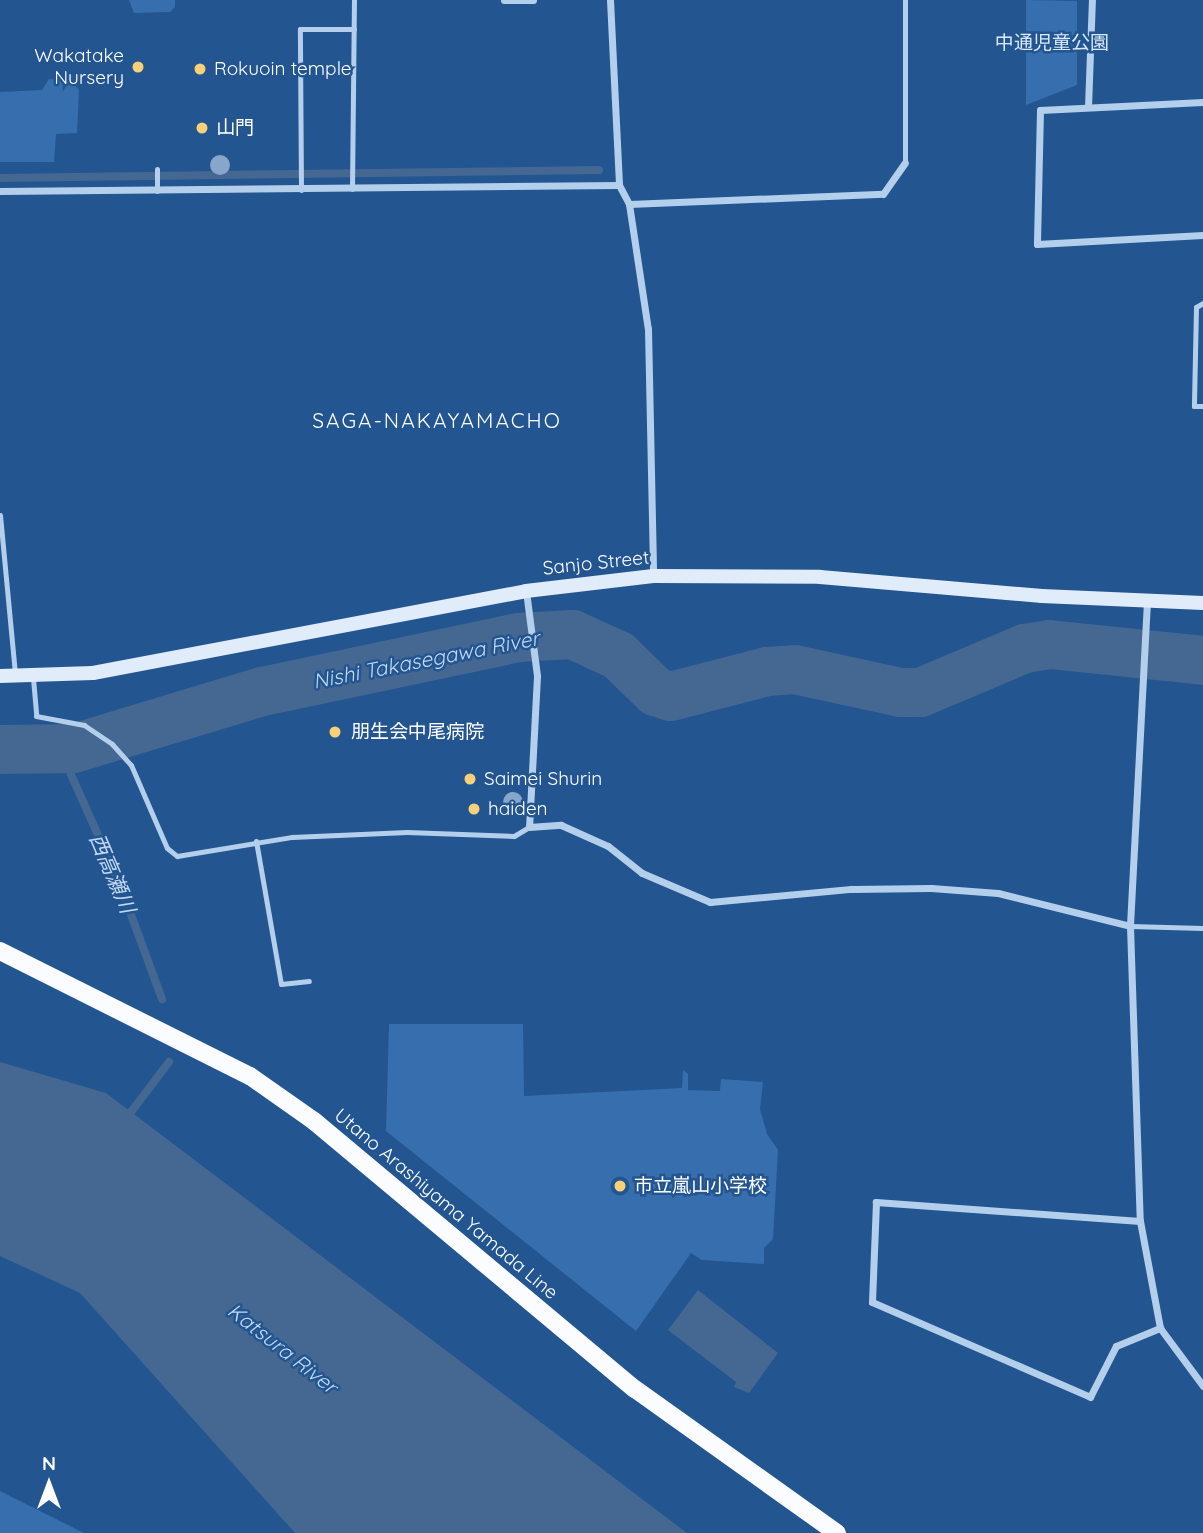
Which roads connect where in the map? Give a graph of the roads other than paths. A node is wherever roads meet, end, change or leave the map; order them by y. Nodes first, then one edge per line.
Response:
1 (354, 0) edge
2 (504, 0) edge
3 (533, 0) edge
4 (610, 0) edge
5 (905, 0) edge
6 (1092, 0) edge
7 (354, 29) junction
8 (1203, 102) edge
9 (1088, 107) junction
10 (905, 163) joint
11 (157, 170) dead end
12 (619, 184) junction
13 (352, 188) junction
14 (300, 190) junction
15 (0, 191) edge
16 (157, 191) junction
17 (629, 204) junction
18 (1203, 235) edge
19 (1203, 303) edge
20 (1203, 406) edge
21 (0, 515) edge
22 (653, 576) junction
23 (526, 590) junction
24 (1147, 601) junction
25 (1203, 603) edge
26 (0, 676) edge
27 (16, 677) junction
28 (33, 678) junction
29 (528, 827) junction
30 (256, 841) junction
31 (1130, 926) junction
32 (1203, 928) edge
33 (0, 951) edge
34 (309, 981) dead end
35 (1140, 1221) junction
36 (1160, 1328) junction
37 (1203, 1386) edge
38 (837, 1533) edge

1 - 7 lane
2 - 3 street
4 - 12 street
5 - 10 lane
6 - 9 street
7 - 13 lane
7 - 14 lane
8 - 9 street
9 - 18 street
10 - 17 street
11 - 16 lane
12 - 13 street
12 - 17 street
13 - 14 street
14 - 16 street
15 - 16 street
17 - 22 street
19 - 20 lane
21 - 27 lane
22 - 23 main road, Sanjo Street
22 - 24 main road, Sanjo Street
23 - 28 main road, Sanjo Street
23 - 29 street
24 - 25 main road, Sanjo Street
24 - 31 street
26 - 27 main road, Sanjo Street
27 - 28 main road, Sanjo Street
28 - 30 lane
29 - 30 lane
29 - 31 street
30 - 34 lane
31 - 32 lane
31 - 35 street
33 - 38 main road, Utano Arashiyama Yamada Line
35 - 36 street
35 - 36 street
36 - 37 street

